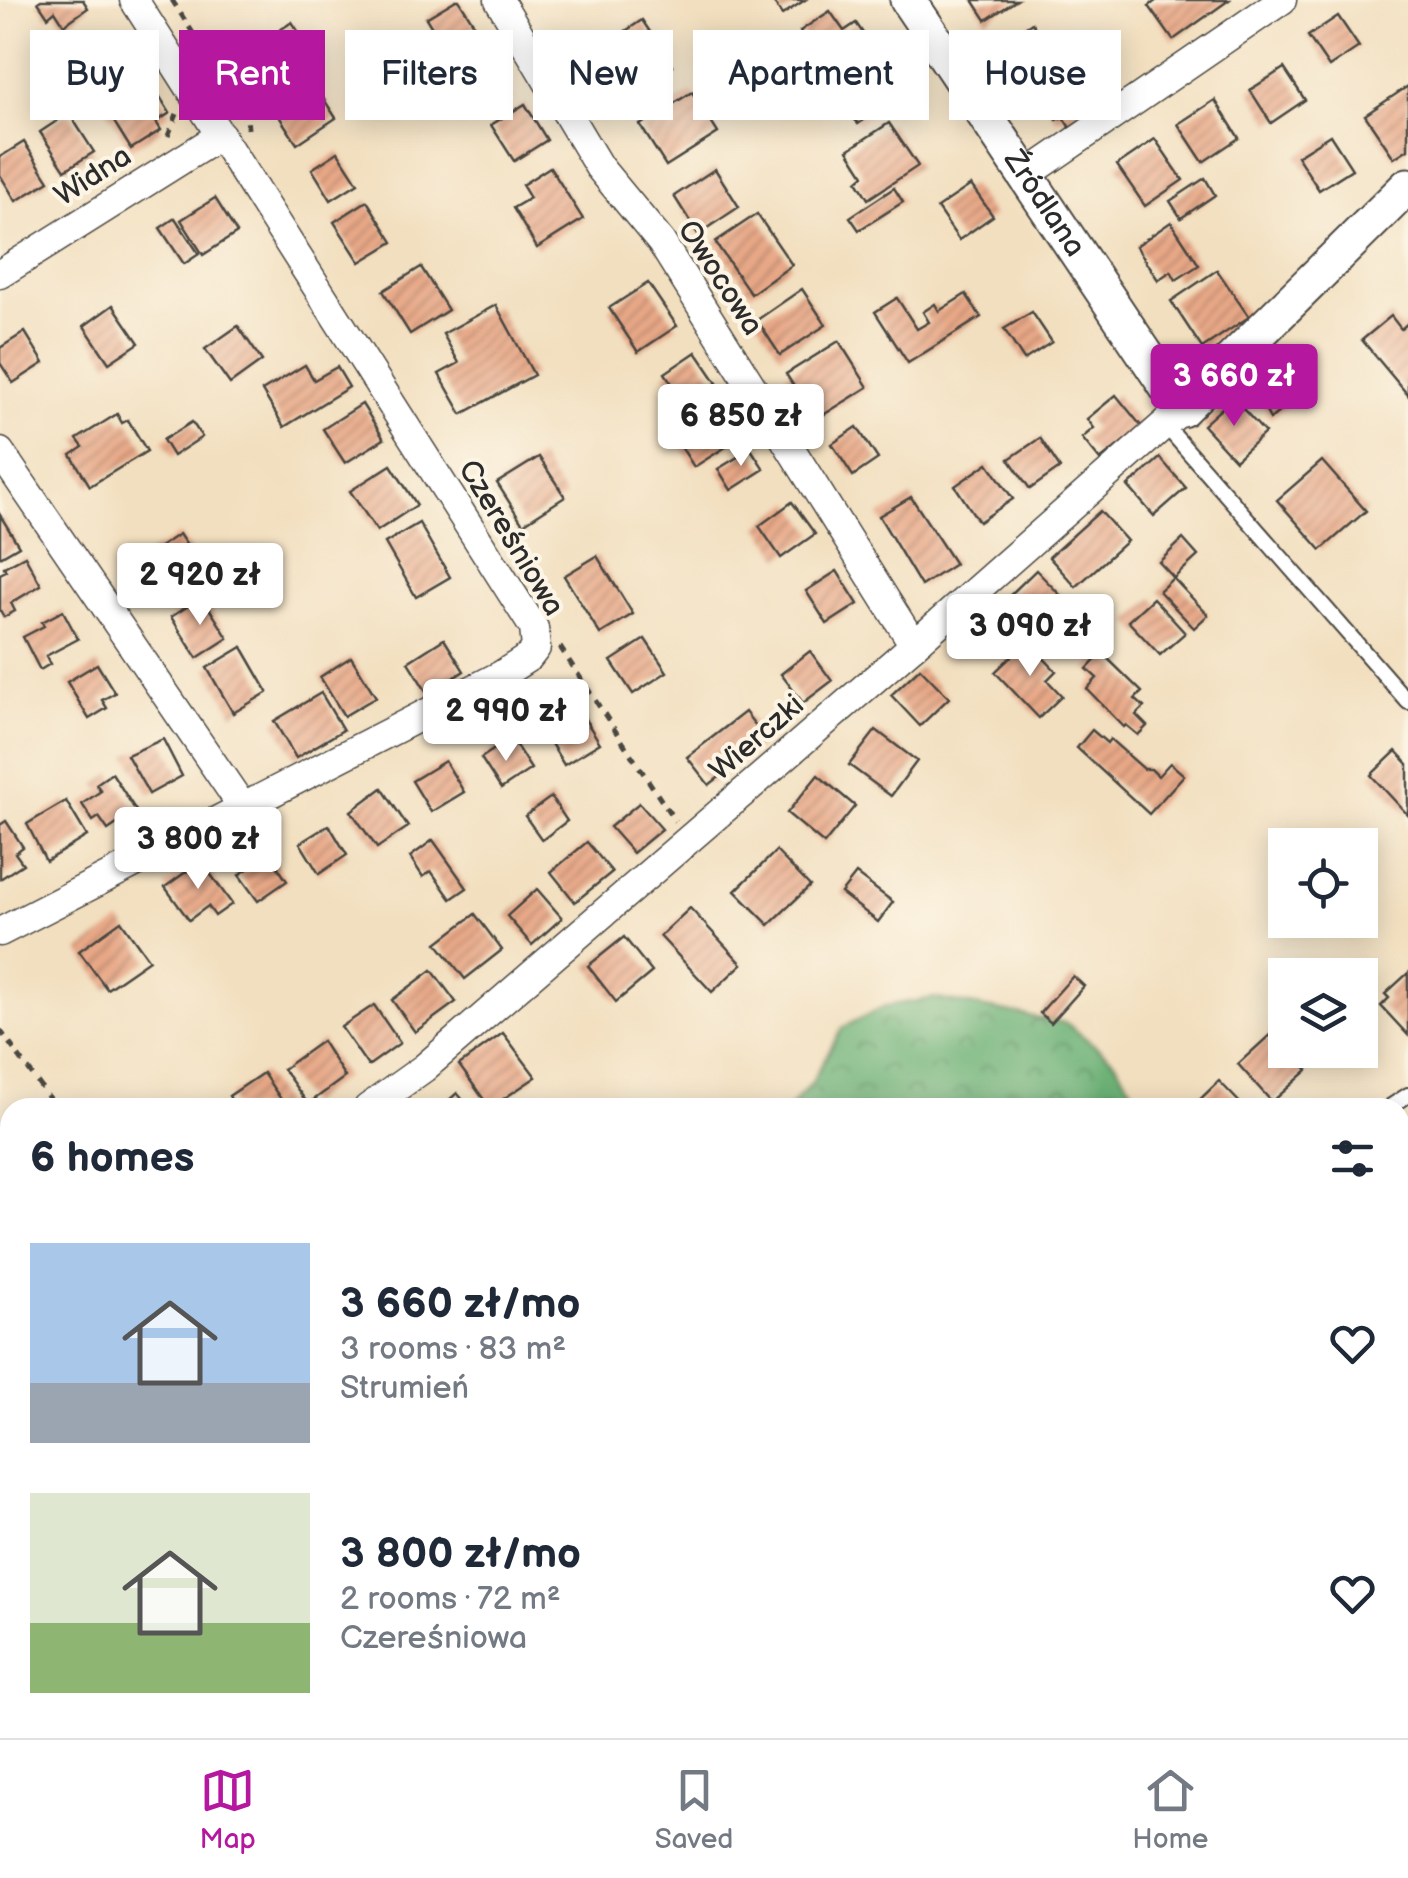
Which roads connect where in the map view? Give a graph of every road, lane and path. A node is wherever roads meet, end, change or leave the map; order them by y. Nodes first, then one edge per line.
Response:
1 (134, 0) edge
2 (172, 0) edge
3 (499, 0) edge
4 (908, 0) edge
5 (1282, 0) edge
6 (191, 30) edge
7 (221, 134) junction
8 (1025, 176) junction
9 (1408, 186) edge
10 (0, 274) edge
11 (1173, 417) junction
12 (0, 452) edge
13 (558, 642) dead end
14 (914, 645) junction
15 (1408, 702) edge
16 (242, 806) junction
17 (688, 840) junction
18 (0, 932) edge
19 (0, 1030) edge
20 (49, 1098) edge
21 (382, 1098) edge

1 - 7 street, Czereśniowa
2 - 6 path
3 - 14 street, Owocowa
4 - 8 street, Źródlana
5 - 8 street
7 - 10 street, Widna
7 - 16 street, Czereśniowa
8 - 11 street, Źródlana
9 - 11 street
11 - 14 street, Wierczki
11 - 15 lane, Źródlana
12 - 16 street
13 - 17 path
14 - 17 street, Wierczki
16 - 18 street, Czereśniowa
17 - 21 street, Wierczki
19 - 20 path

